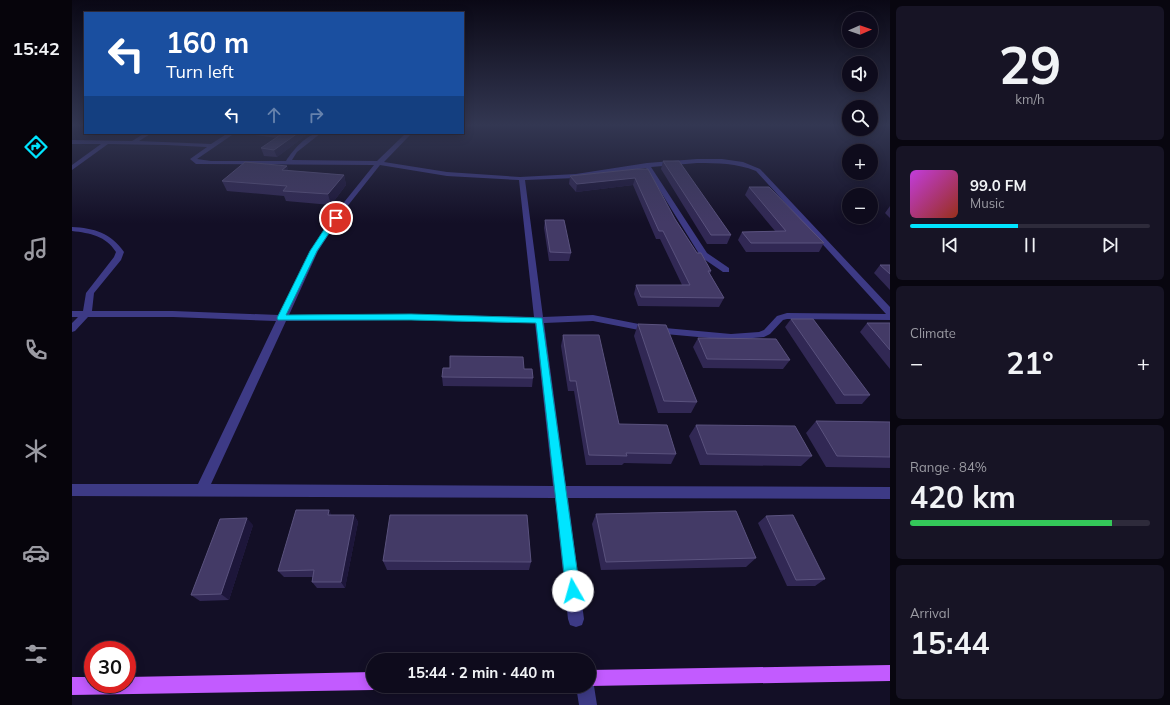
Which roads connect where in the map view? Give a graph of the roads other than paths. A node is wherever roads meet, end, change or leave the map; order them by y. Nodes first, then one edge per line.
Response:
1 (87, 157) edge
2 (196, 157) edge
3 (291, 157) edge
4 (385, 157) edge
5 (287, 163) junction
6 (379, 163) junction
7 (647, 165) junction
8 (72, 168) edge
9 (522, 180) junction
10 (72, 229) edge
11 (726, 270) dead end
12 (87, 313) junction
13 (890, 313) edge
14 (72, 314) edge
15 (890, 317) edge
16 (281, 318) junction
17 (540, 320) junction
18 (72, 329) edge
19 (72, 490) edge
20 (201, 490) junction
21 (561, 492) junction
22 (890, 493) edge
23 (576, 619) dead end
24 (890, 673) edge
25 (596, 678) edge
26 (366, 681) edge
27 (72, 686) edge
28 (586, 693) edge
29 (588, 705) edge

1 - 8 street
2 - 5 street
3 - 5 street
4 - 6 street
5 - 6 street
6 - 9 street
6 - 16 street
7 - 9 street
7 - 11 street
7 - 13 street
9 - 17 street
10 - 12 street
12 - 14 street
12 - 16 street
12 - 18 street
15 - 17 street
16 - 17 street
16 - 20 street
17 - 21 street
19 - 20 street
20 - 21 street
21 - 22 street
21 - 23 street
24 - 25 main road
26 - 27 main road
28 - 29 street

